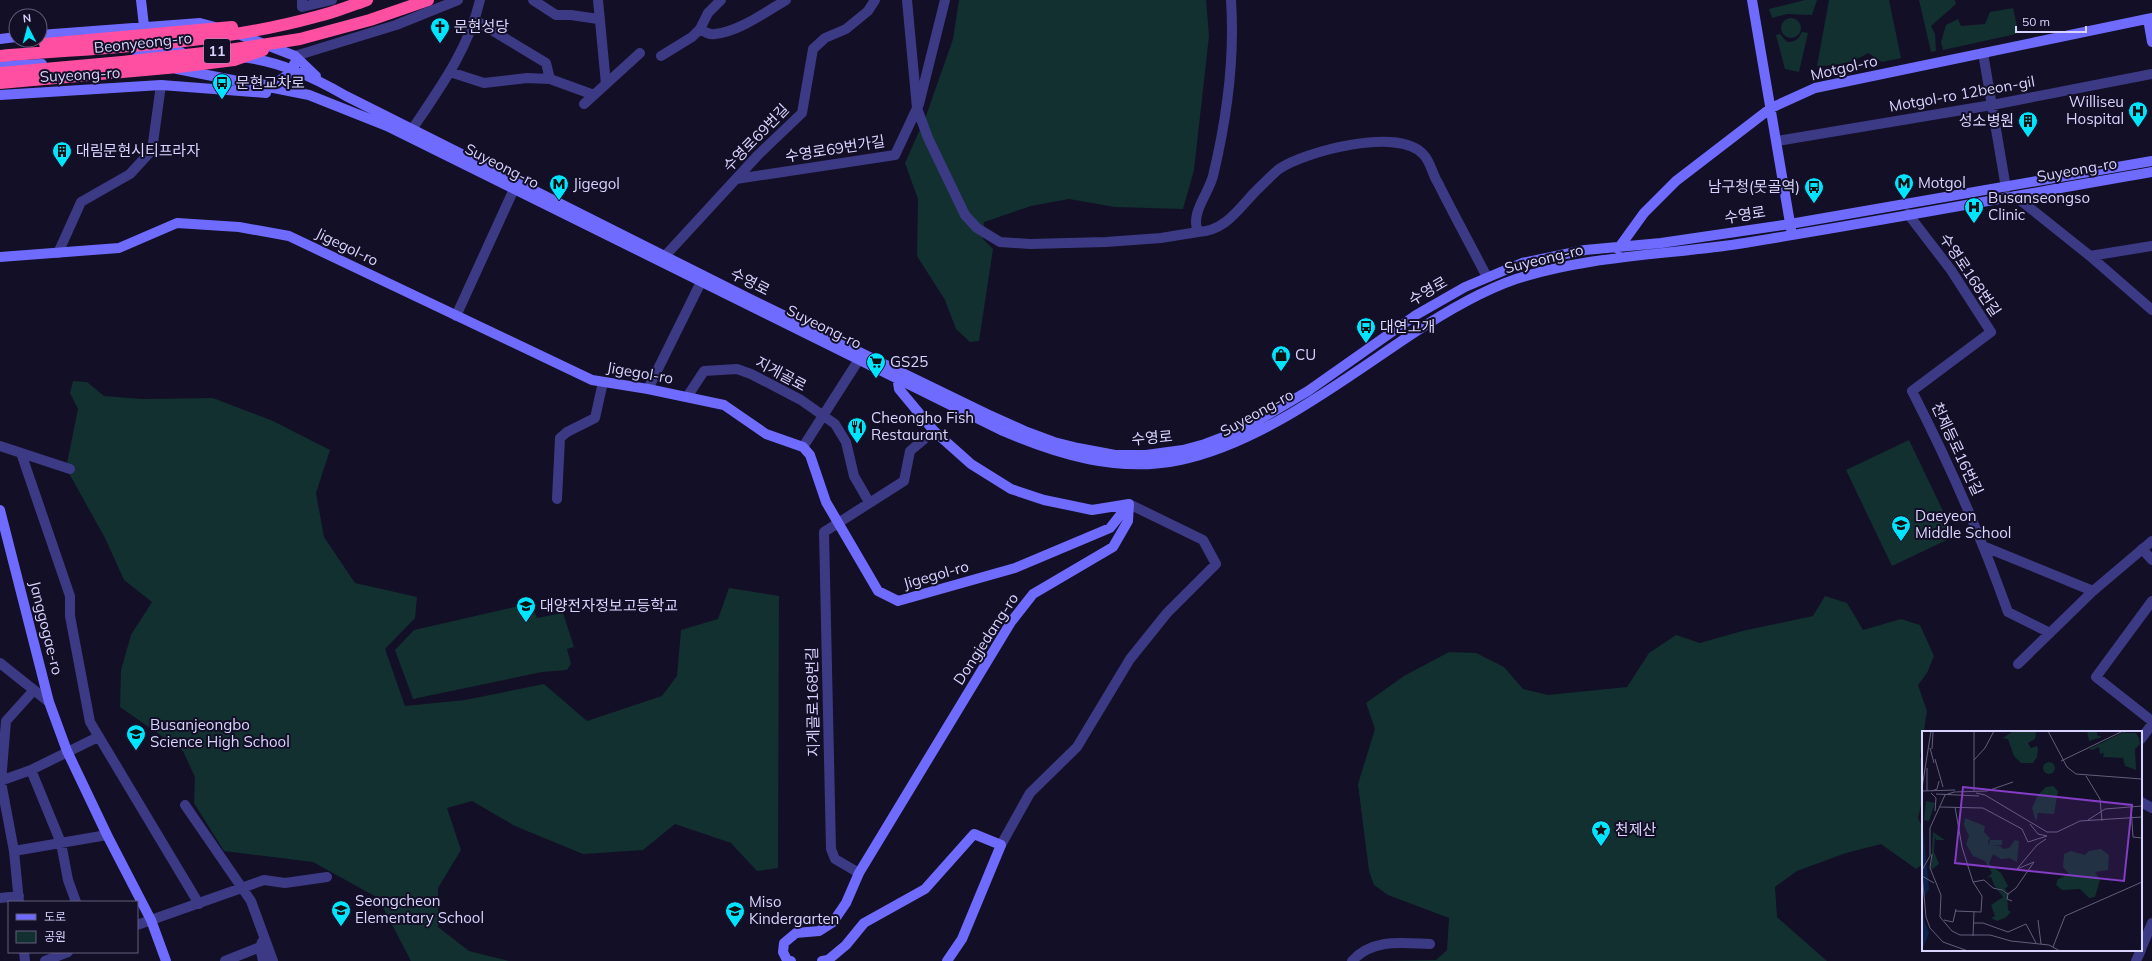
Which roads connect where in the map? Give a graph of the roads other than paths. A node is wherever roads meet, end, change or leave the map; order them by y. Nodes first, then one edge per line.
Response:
1 (141, 0) edge
2 (332, 0) edge
3 (367, 0) edge
4 (428, 0) edge
5 (458, 0) edge
6 (480, 0) edge
7 (533, 0) edge
8 (598, 0) edge
9 (721, 0) edge
10 (786, 0) edge
11 (875, 0) edge
12 (907, 0) edge
13 (945, 0) edge
14 (1231, 0) edge
15 (1752, 0) edge
16 (302, 4) edge
17 (316, 17) junction
18 (598, 18) junction
19 (2150, 19) edge
20 (476, 20) junction
21 (144, 26) junction
22 (700, 29) junction
23 (48, 34) edge
24 (300, 38) junction
25 (2152, 42) edge
26 (0, 48) edge
27 (640, 53) dead end
28 (1983, 53) junction
29 (0, 56) edge
30 (295, 56) junction
31 (661, 56) dead end
32 (0, 60) edge
33 (0, 66) edge
34 (294, 69) junction
35 (450, 72) junction
36 (0, 73) edge
37 (2152, 74) edge
38 (550, 79) junction
39 (4, 82) edge
40 (323, 83) junction
41 (251, 84) junction
42 (606, 84) junction
43 (161, 85) junction
44 (0, 95) edge
45 (594, 95) junction
46 (320, 99) junction
47 (584, 104) dead end
48 (1992, 105) junction
49 (917, 108) junction
50 (1771, 108) junction
51 (413, 128) junction
52 (1777, 141) junction
53 (2152, 161) edge
54 (2152, 172) edge
55 (736, 180) junction
56 (2006, 188) junction
57 (514, 189) junction
58 (2015, 196) junction
59 (1908, 214) junction
60 (1790, 224) junction
61 (1198, 232) junction
62 (1792, 234) junction
63 (2152, 246) edge
64 (1621, 247) junction
65 (58, 253) junction
66 (665, 256) junction
67 (2090, 256) junction
68 (0, 257) edge
69 (1604, 260) junction
70 (1487, 277) junction
71 (701, 282) junction
72 (2152, 310) edge
73 (456, 316) junction
74 (858, 360) junction
75 (897, 375) junction
76 (603, 382) junction
77 (648, 389) junction
78 (1912, 390) joint
79 (687, 397) junction
80 (824, 416) junction
81 (934, 431) junction
82 (0, 446) edge
83 (803, 447) junction
84 (21, 453) junction
85 (70, 469) dead end
86 (557, 499) dead end
87 (869, 502) junction
88 (1128, 504) junction
89 (0, 510) edge
90 (838, 523) junction
91 (2152, 541) edge
92 (1985, 547) junction
93 (2142, 549) junction
94 (2152, 560) edge
95 (2093, 591) junction
96 (2152, 601) edge
97 (2050, 633) junction
98 (0, 663) edge
99 (2018, 664) dead end
100 (34, 690) junction
101 (49, 702) junction
102 (2152, 721) edge
103 (2152, 724) edge
104 (98, 737) junction
105 (2142, 738) edge
106 (67, 751) junction
107 (31, 770) junction
108 (0, 782) edge
109 (184, 805) dead end
110 (107, 835) junction
111 (61, 843) junction
112 (1001, 845) junction
113 (14, 851) junction
114 (859, 873) junction
115 (327, 877) dead end
116 (242, 888) junction
117 (0, 898) edge
118 (19, 899) edge
119 (76, 901) edge
120 (199, 904) junction
121 (151, 920) junction
122 (2152, 923) edge
123 (138, 925) edge
124 (262, 943) junction
125 (1430, 944) dead end
126 (2142, 948) edge
127 (2141, 951) edge
128 (65, 953) edge
129 (45, 961) edge
130 (166, 961) edge
131 (225, 961) edge
132 (263, 961) edge
133 (273, 961) edge
134 (791, 961) edge
135 (822, 961) edge
136 (947, 961) edge
137 (1352, 961) edge
138 (2136, 961) edge

1 - 21 main road
2 - 16 street
3 - 17 highway, Beonyeong-ro / 11
4 - 24 highway, Beonyeong-ro / 11
5 - 30 street
6 - 20 street
7 - 18 street
8 - 18 street
9 - 22 street
10 - 22 street
11 - 55 street, 수영로69번길
12 - 49 street
13 - 49 street, 수영로69번가길
14 - 61 street
15 - 50 main road
17 - 26 highway
17 - 29 highway, Beonyeong-ro / 11
18 - 42 street
19 - 25 main road, Motgol-ro
19 - 28 main road, Motgol-ro
20 - 35 street
20 - 38 street
21 - 23 main road
21 - 30 main road
22 - 31 street
24 - 36 highway, Beonyeong-ro / 11
24 - 39 highway
27 - 42 street
28 - 48 street
28 - 50 main road, Motgol-ro
30 - 34 main road
30 - 40 main road
32 - 34 main road, Suyeong-ro
33 - 41 main road, Suyeong-ro
34 - 40 main road, Suyeong-ro
34 - 41 main road
35 - 38 street
35 - 51 street
37 - 48 street, Motgol-ro 12beon-gil
38 - 45 street
40 - 51 main road, Suyeong-ro
41 - 46 main road, Suyeong-ro
42 - 45 street
43 - 44 main road, Suyeong-ro
43 - 46 main road, Suyeong-ro
43 - 65 street
45 - 47 street
46 - 57 main road, Suyeong-ro
48 - 52 street, Motgol-ro 12beon-gil
48 - 56 street
49 - 55 street, 수영로69번가길
49 - 61 street
50 - 52 main road
50 - 64 main road, Motgol-ro
51 - 66 main road, Suyeong-ro
52 - 60 main road
53 - 56 main road, 수영로
54 - 58 main road, Suyeong-ro
55 - 66 street, 수영로69번길
56 - 60 main road, 수영로
57 - 71 main road, Suyeong-ro
57 - 73 street
58 - 59 main road, Suyeong-ro
58 - 67 street
59 - 62 main road, Suyeong-ro
59 - 78 street, 수영로168번길
60 - 62 main road
60 - 64 main road, 수영로
61 - 70 street
62 - 69 main road, Suyeong-ro
63 - 67 street
64 - 69 main road, Motgol-ro
64 - 70 main road, 수영로
65 - 68 main road, Jigegol-ro
65 - 73 main road, Jigegol-ro
66 - 75 main road, 수영로
67 - 72 street
69 - 75 main road, Suyeong-ro
70 - 75 main road, 수영로
71 - 74 main road, Suyeong-ro
71 - 77 street
73 - 76 main road, Jigegol-ro
74 - 75 main road, Suyeong-ro
74 - 80 street
75 - 81 main road
76 - 77 main road, Jigegol-ro
76 - 86 street
77 - 79 main road, Jigegol-ro
78 - 92 street, 천제등로16번길
79 - 80 street, 지게골로
79 - 83 main road, Jigegol-ro
80 - 83 street
80 - 87 street, 지게골로
81 - 87 street
81 - 88 main road
82 - 84 street
83 - 90 main road, Jigegol-ro
84 - 85 street
84 - 104 street
87 - 90 street
88 - 90 main road, Jigegol-ro
88 - 112 street
88 - 114 main road, Dongjedang-ro
89 - 101 main road, Janggogae-ro
90 - 114 street, 지게골로168번길
91 - 93 street
92 - 95 street
92 - 97 street, 천제등로16번길
93 - 94 street
93 - 95 street
95 - 97 street
96 - 102 street
97 - 99 street
98 - 100 street
100 - 101 street
100 - 108 street
101 - 106 main road, Janggogae-ro
103 - 105 street
104 - 106 street
104 - 120 street
106 - 107 street
106 - 110 main road, Janggogae-ro
107 - 108 street
107 - 111 street
108 - 113 street
109 - 116 street
110 - 111 street
110 - 121 main road, Janggogae-ro
111 - 113 street
111 - 119 street
112 - 135 main road
112 - 136 main road
113 - 118 street
114 - 134 main road, Dongjedang-ro
115 - 116 street
116 - 120 street
116 - 124 street
117 - 118 street
120 - 121 street
121 - 123 street
121 - 130 main road, Janggogae-ro
122 - 126 street
124 - 131 street
124 - 132 street
124 - 133 street
125 - 137 street
127 - 138 street
128 - 129 street

